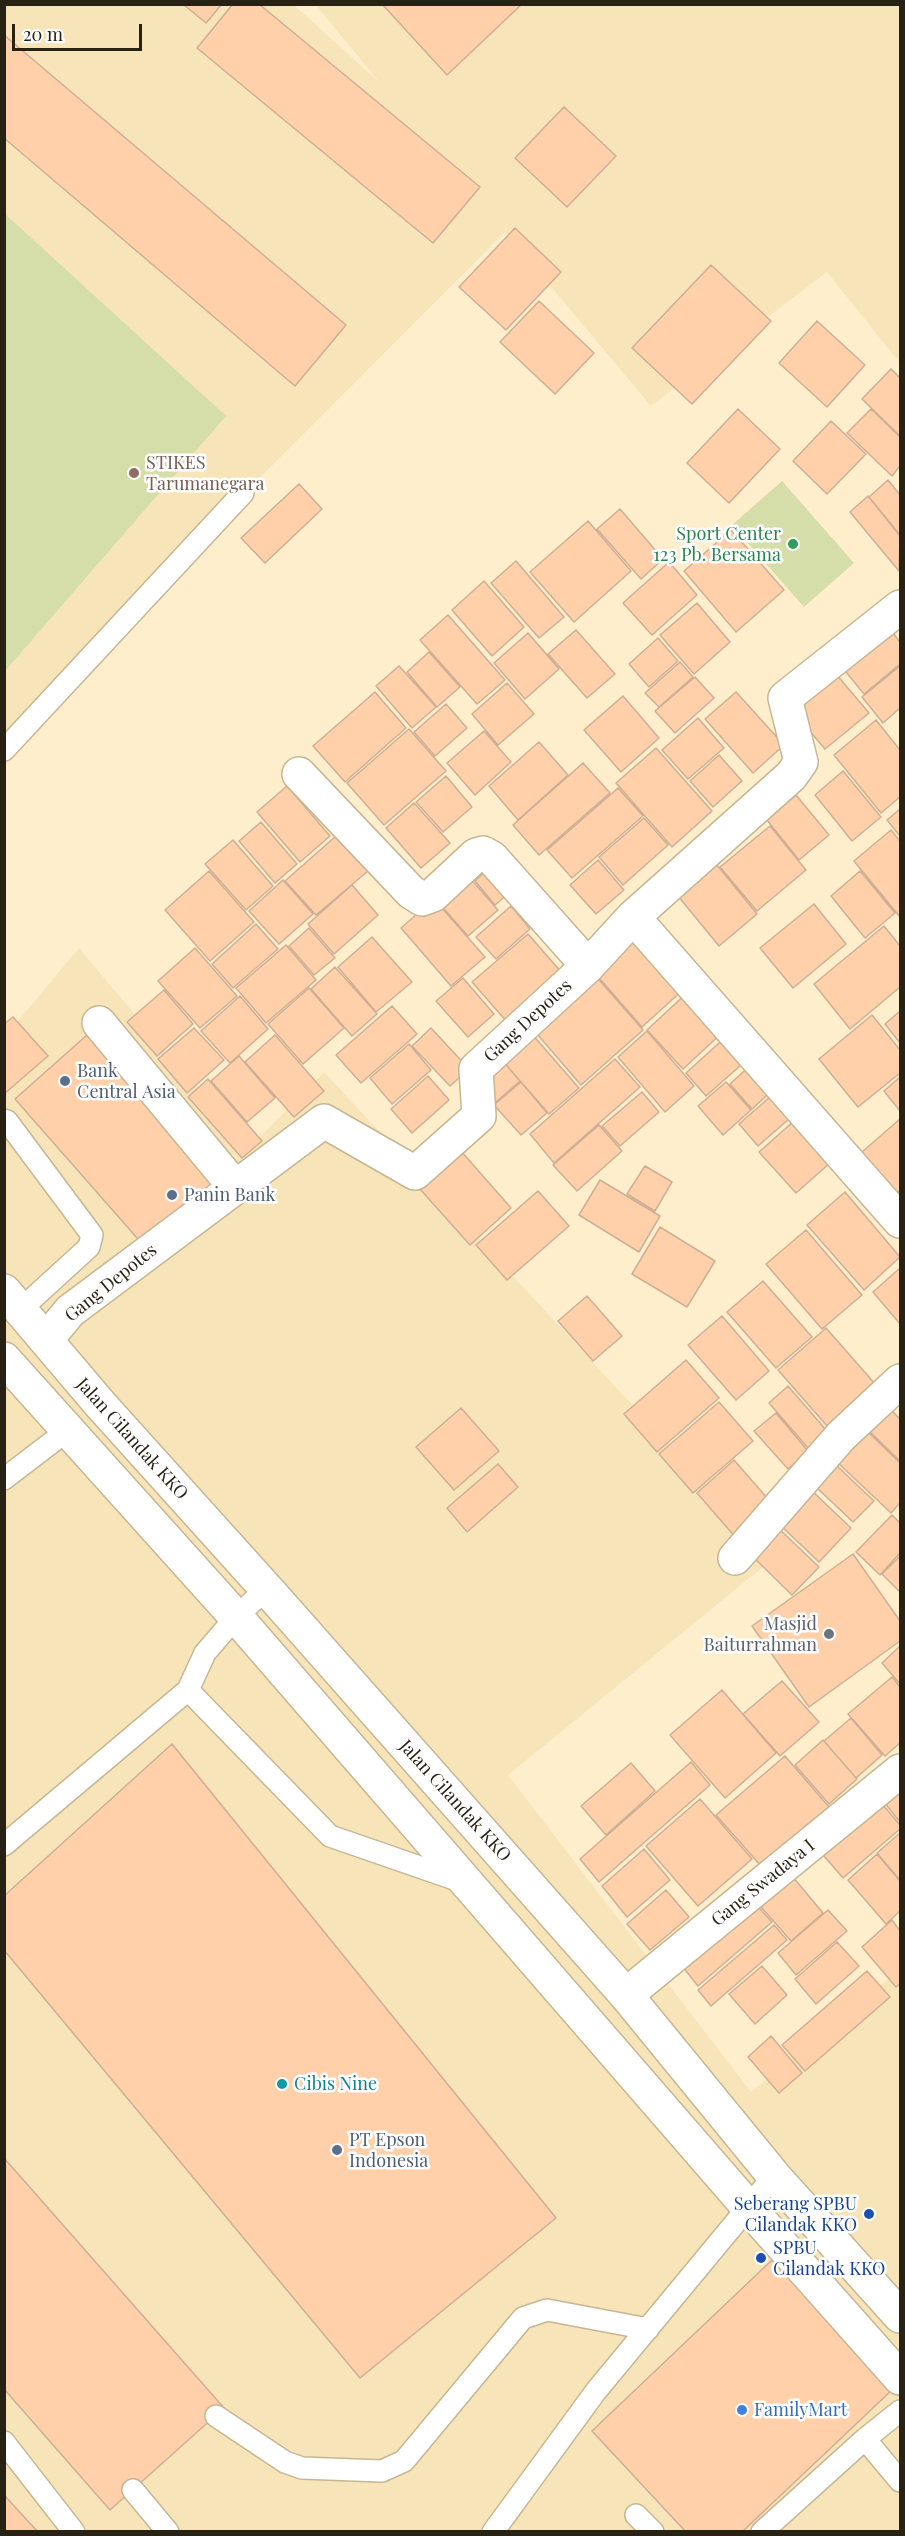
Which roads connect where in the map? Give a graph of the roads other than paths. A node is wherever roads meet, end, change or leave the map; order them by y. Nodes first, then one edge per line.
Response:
1 (243, 493) dead end
2 (900, 607) edge
3 (4, 750) edge
4 (299, 774) dead end
5 (633, 917) junction
6 (588, 966) junction
7 (99, 1023) dead end
8 (4, 1120) edge
9 (234, 1187) junction
10 (900, 1221) edge
11 (12, 1301) edge
12 (46, 1340) junction
13 (6, 1361) edge
14 (900, 1381) edge
15 (100, 1404) junction
16 (68, 1430) junction
17 (4, 1479) edge
18 (735, 1558) dead end
19 (266, 1589) junction
20 (236, 1617) junction
21 (188, 1690) junction
22 (900, 1772) edge
23 (4, 1845) edge
24 (468, 1884) junction
25 (626, 1995) junction
26 (774, 2176) junction
27 (748, 2207) junction
28 (900, 2316) edge
29 (648, 2329) junction
30 (900, 2378) edge
31 (900, 2411) edge
32 (216, 2416) dead end
33 (864, 2439) junction
34 (4, 2442) edge
35 (900, 2481) edge
36 (133, 2490) dead end
37 (636, 2515) dead end
38 (74, 2532) edge
39 (168, 2532) edge
40 (493, 2532) edge
41 (653, 2532) edge
42 (762, 2532) edge

1 - 3 lane
2 - 5 street, Gang Depotes
4 - 6 street
5 - 6 street, Gang Depotes
5 - 10 street
6 - 9 street, Gang Depotes
7 - 9 street
8 - 11 lane
9 - 12 street, Gang Depotes
11 - 12 street, Jalan Cilandak KKO
12 - 13 street
12 - 15 street, Jalan Cilandak KKO
13 - 16 street
14 - 18 street
15 - 16 street
15 - 19 street, Jalan Cilandak KKO
16 - 17 lane
16 - 20 street
19 - 20 lane
19 - 25 street, Jalan Cilandak KKO
20 - 21 lane
20 - 24 street
21 - 23 lane
21 - 24 lane
22 - 25 street, Gang Swadaya I
24 - 27 street
25 - 26 street, Jalan Cilandak KKO
26 - 27 lane
26 - 28 street, Jalan Cilandak KKO
27 - 29 lane
27 - 30 street
29 - 32 lane
29 - 40 lane
31 - 33 lane
33 - 35 lane
33 - 42 lane
34 - 38 lane
36 - 39 lane
37 - 41 lane

